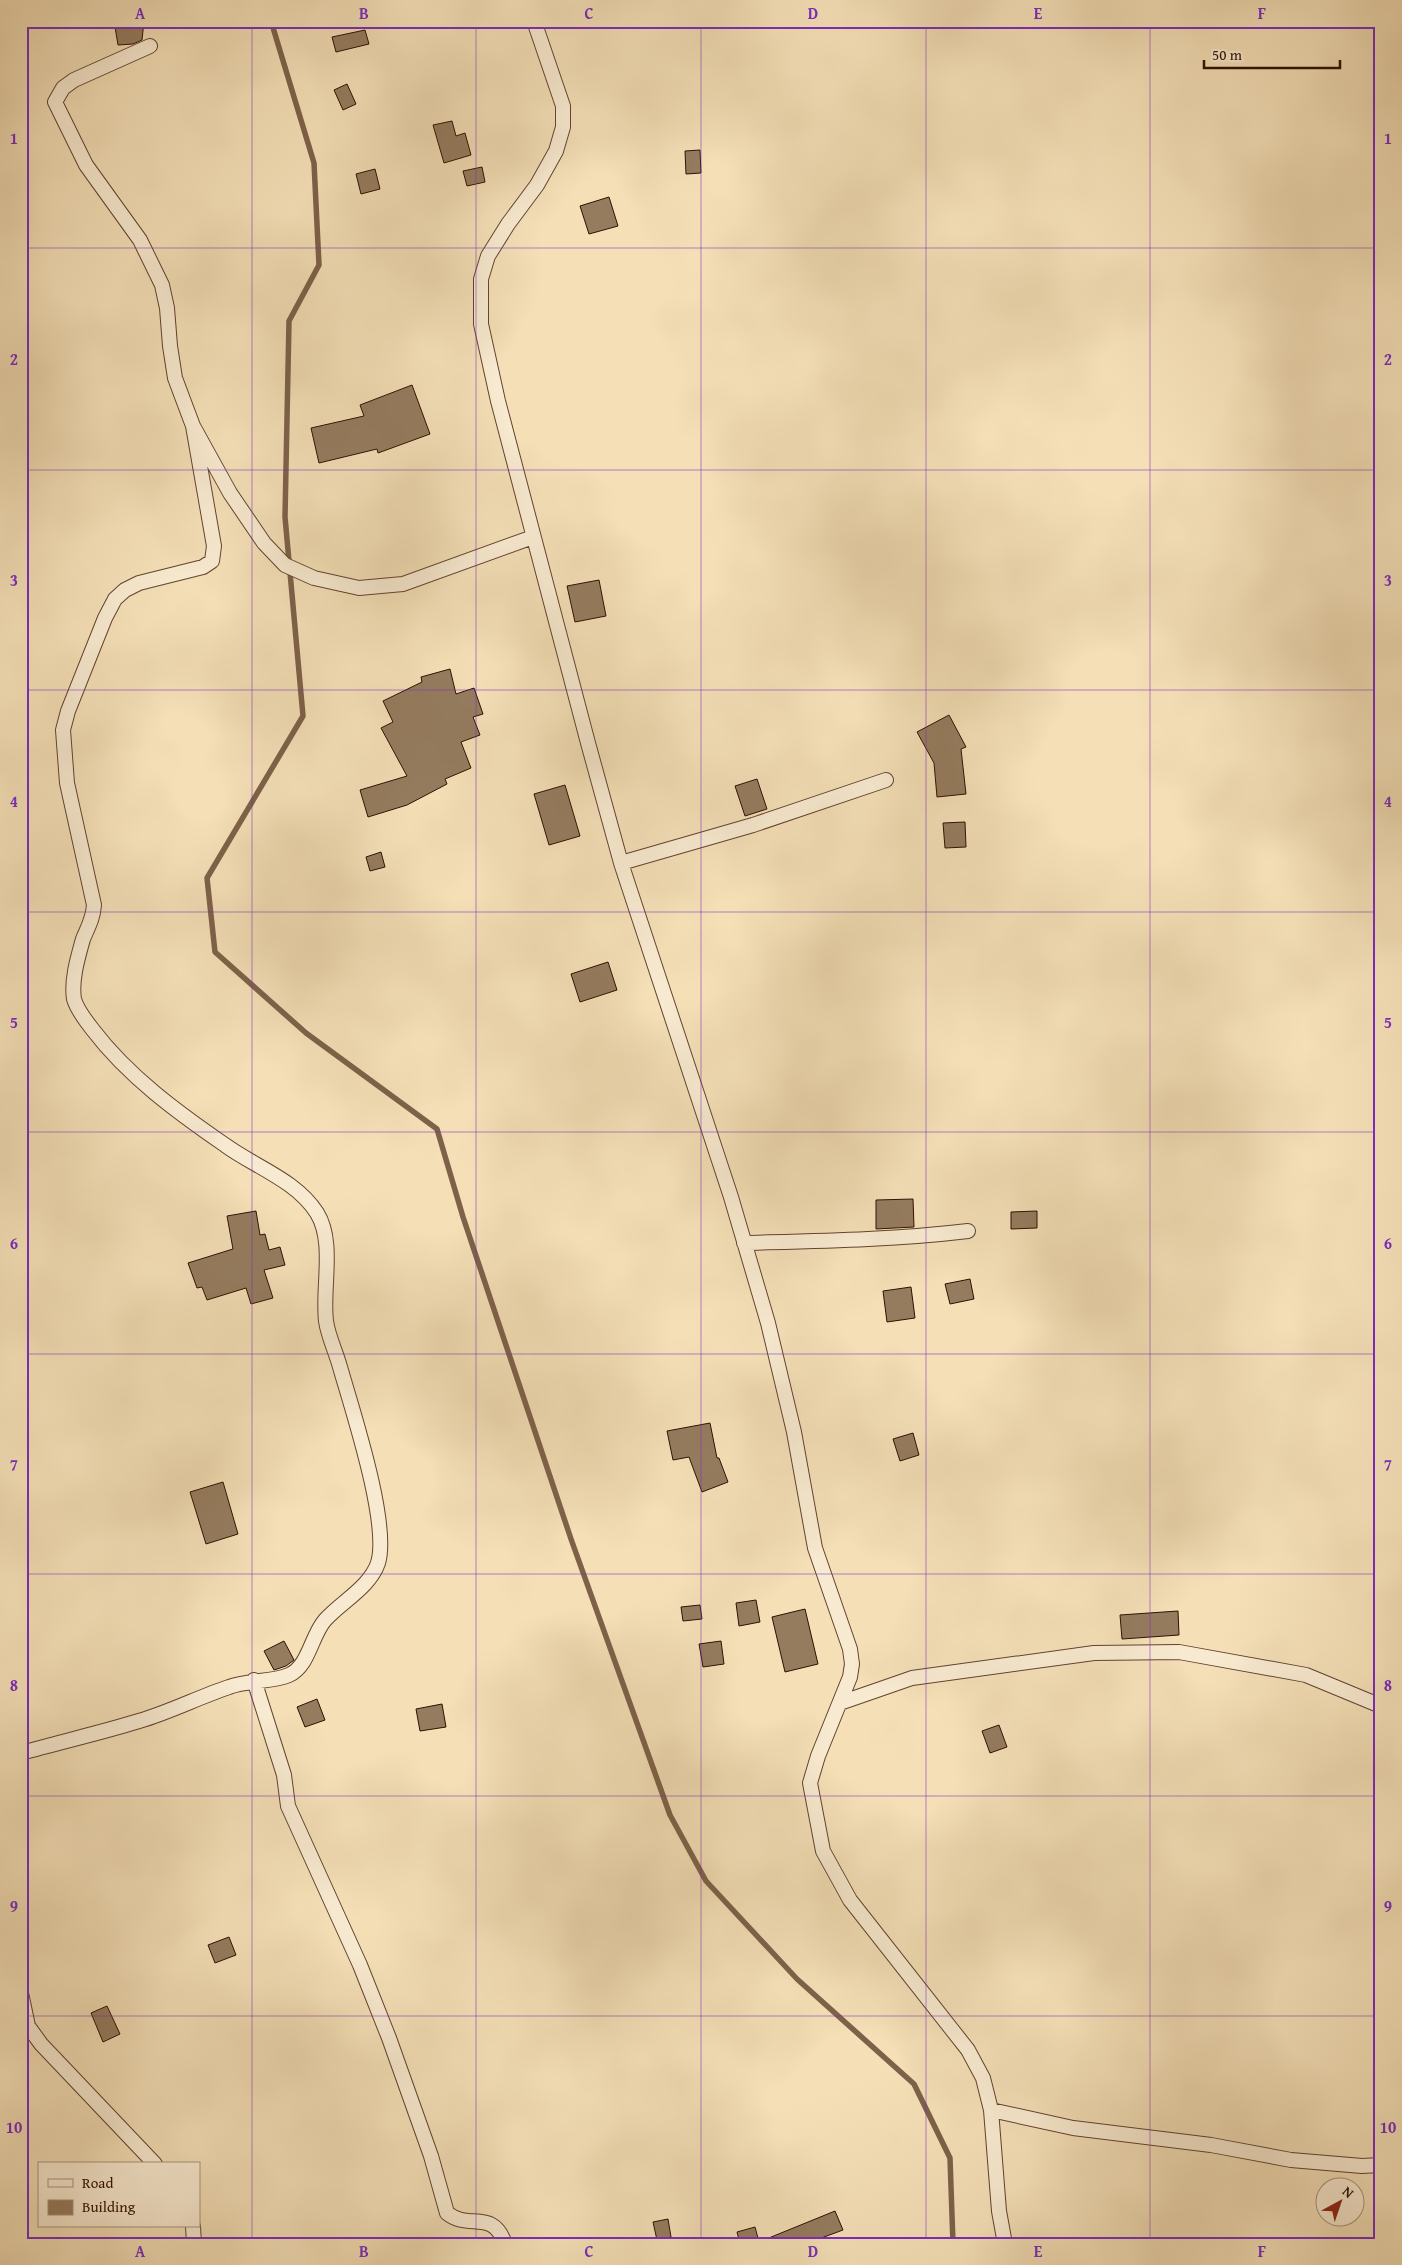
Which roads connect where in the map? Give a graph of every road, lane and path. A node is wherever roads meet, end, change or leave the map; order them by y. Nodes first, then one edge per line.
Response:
1 (534, 21) edge
2 (150, 46) dead end
3 (193, 426) junction
4 (533, 537) junction
5 (886, 780) dead end
6 (621, 863) junction
7 (968, 1231) dead end
8 (744, 1243) junction
9 (254, 1680) junction
10 (840, 1703) junction
11 (1381, 1706) edge
12 (21, 1753) edge
13 (21, 1993) edge
14 (991, 2110) junction
15 (153, 2162) edge
16 (1381, 2164) edge
17 (193, 2228) edge
18 (194, 2244) edge
19 (505, 2244) edge
20 (1005, 2244) edge

1 - 4 street
2 - 3 street
3 - 4 street
3 - 9 street
4 - 6 street
5 - 6 street
6 - 8 street
7 - 8 street
8 - 10 street
9 - 12 street
9 - 19 street
10 - 11 street
10 - 14 street
13 - 15 street
14 - 16 street
14 - 20 street
17 - 18 street

